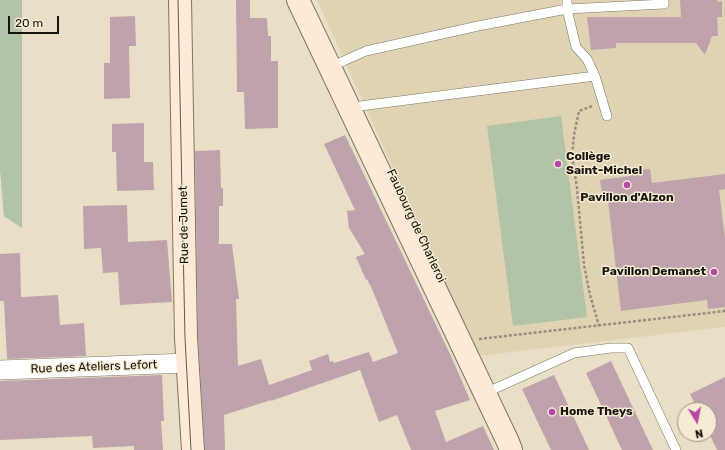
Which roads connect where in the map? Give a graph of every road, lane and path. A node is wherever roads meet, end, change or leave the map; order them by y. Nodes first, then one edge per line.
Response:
1 (180, 0) edge
2 (298, 0) edge
3 (312, 0) edge
4 (664, 0) edge
5 (567, 5) edge
6 (339, 62) junction
7 (596, 76) junction
8 (603, 101) junction
9 (360, 106) junction
10 (607, 116) dead end
11 (725, 311) edge
12 (599, 326) junction
13 (470, 340) junction
14 (188, 363) junction
15 (0, 370) edge
16 (494, 389) junction
17 (192, 450) edge
18 (511, 450) edge
19 (524, 450) edge
20 (676, 450) edge

1 - 14 main road, Rue de Jumet
2 - 18 main road
3 - 6 main road, Faubourg de Charleroi
4 - 5 lane
5 - 6 lane
5 - 7 lane
6 - 9 main road, Faubourg de Charleroi
7 - 8 lane
7 - 9 lane
8 - 10 lane
8 - 12 path
9 - 13 main road, Faubourg de Charleroi
11 - 12 path
12 - 13 path
13 - 16 main road, Faubourg de Charleroi
14 - 15 street, Rue des Ateliers Lefort
14 - 17 main road, Rue de Jumet
16 - 19 main road, Faubourg de Charleroi
16 - 20 lane

